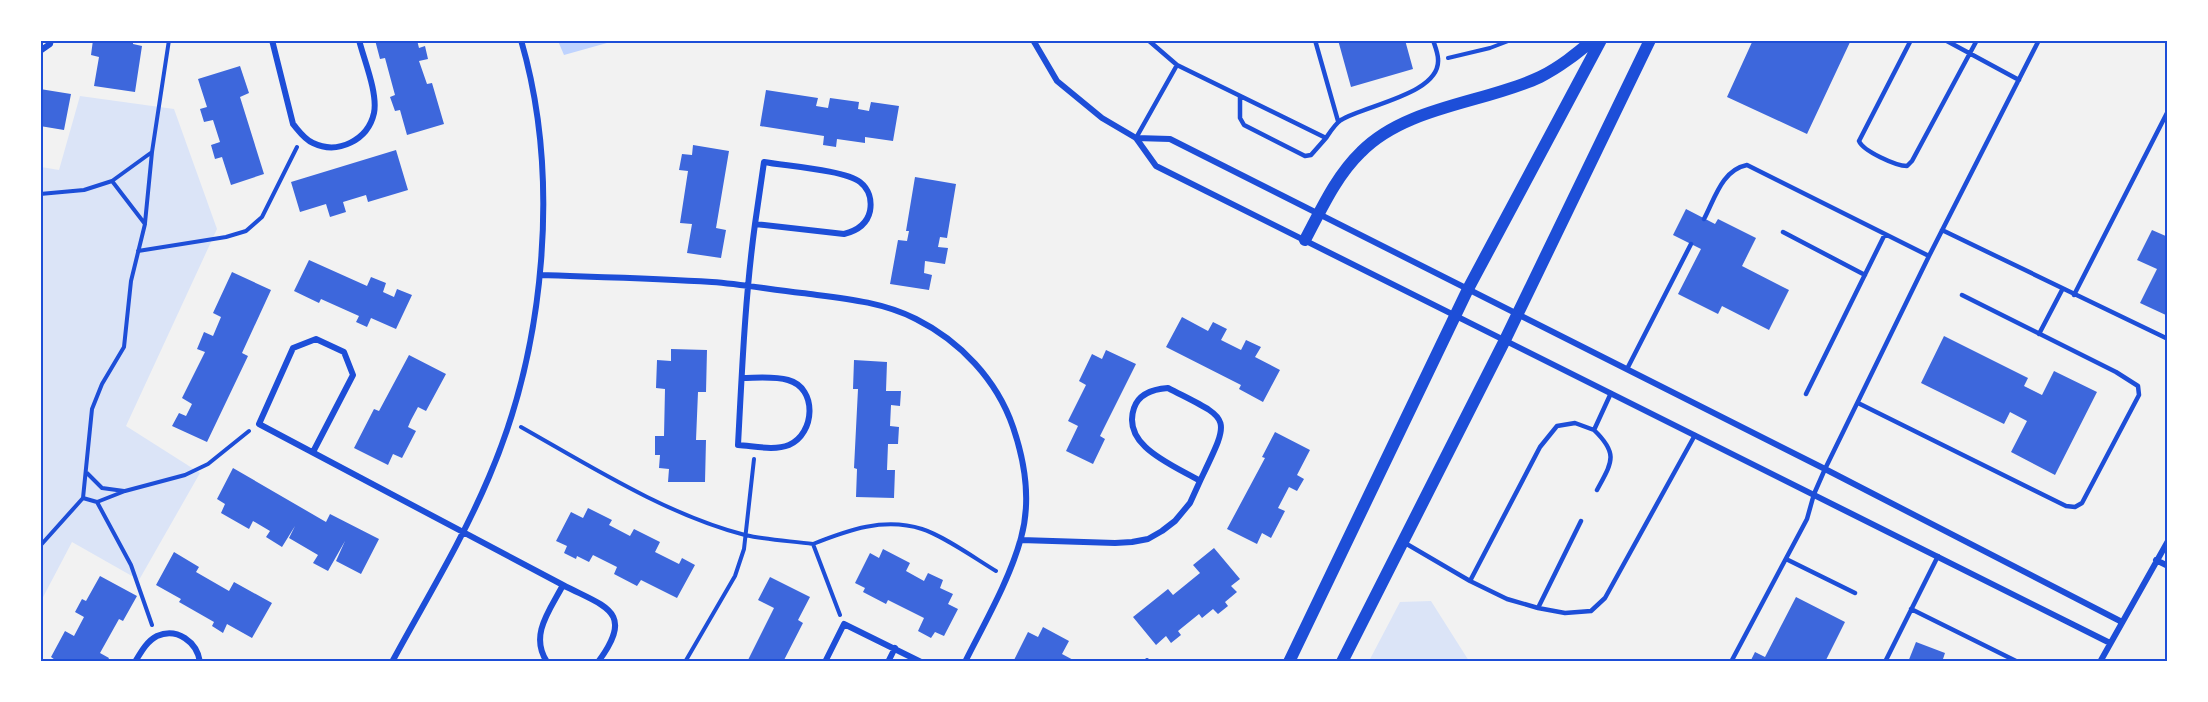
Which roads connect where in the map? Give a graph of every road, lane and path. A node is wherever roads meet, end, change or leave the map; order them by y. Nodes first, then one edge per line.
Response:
1 (51, 40) edge
2 (169, 40) edge
3 (272, 40) edge
4 (359, 40) edge
5 (521, 40) edge
6 (1033, 40) edge
7 (1148, 40) edge
8 (1315, 40) edge
9 (1433, 40) edge
10 (1511, 40) edge
11 (1593, 40) edge
12 (1601, 40) edge
13 (1650, 40) edge
14 (1911, 40) edge
15 (1945, 40) edge
16 (1977, 40) edge
17 (2039, 40) edge
18 (40, 51) edge
19 (1970, 54) junction
20 (1438, 60) junction
21 (1177, 65) junction
22 (2019, 80) junction
23 (1240, 97) junction
24 (2168, 111) edge
25 (1338, 121) junction
26 (301, 135) junction
27 (1136, 138) junction
28 (1326, 138) junction
29 (152, 152) junction
30 (112, 181) junction
31 (40, 194) edge
32 (1319, 214) junction
33 (1704, 219) dead end
34 (145, 224) junction
35 (755, 224) junction
36 (1942, 230) junction
37 (1783, 232) dead end
38 (1885, 234) junction
39 (1305, 240) junction
40 (1691, 244) dead end
41 (138, 251) junction
42 (1929, 256) junction
43 (540, 275) junction
44 (1865, 275) junction
45 (747, 286) junction
46 (1468, 289) junction
47 (2062, 290) junction
48 (1962, 295) dead end
49 (2074, 295) junction
50 (1516, 314) junction
51 (1456, 315) junction
52 (2039, 334) junction
53 (2168, 339) edge
54 (1505, 340) junction
55 (1627, 369) junction
56 (742, 378) junction
57 (1611, 393) junction
58 (1806, 394) dead end
59 (1858, 403) junction
60 (510, 420) junction
61 (259, 424) junction
62 (1594, 430) junction
63 (1695, 435) junction
64 (755, 446) junction
65 (313, 452) junction
66 (1826, 469) junction
67 (86, 472) junction
68 (1200, 481) junction
69 (1597, 490) dead end
70 (125, 491) junction
71 (1814, 494) junction
72 (83, 498) junction
73 (97, 502) junction
74 (1581, 521) dead end
75 (462, 532) junction
76 (746, 535) junction
77 (1021, 540) junction
78 (2168, 541) edge
79 (1403, 542) junction
80 (813, 544) junction
81 (40, 546) edge
82 (1938, 556) junction
83 (1785, 559) junction
84 (2156, 560) junction
85 (2168, 566) edge
86 (1006, 577) junction
87 (1470, 581) junction
88 (563, 585) junction
89 (1855, 593) dead end
90 (1538, 608) junction
91 (1911, 609) junction
92 (2121, 622) junction
93 (844, 624) junction
94 (156, 636) junction
95 (2110, 643) junction
96 (895, 648) junction
97 (135, 662) edge
98 (200, 662) edge
99 (392, 662) edge
100 (548, 662) edge
101 (598, 662) edge
102 (685, 662) edge
103 (825, 662) edge
104 (888, 662) edge
105 (921, 662) edge
106 (965, 662) edge
107 (1289, 662) edge
108 (1342, 662) edge
109 (1731, 662) edge
110 (1885, 662) edge
111 (2018, 662) edge
112 (2100, 662) edge

1 - 18 street
2 - 29 path
3 - 26 street
4 - 26 street
5 - 43 street
6 - 27 street
7 - 21 lane
8 - 25 lane
9 - 20 lane
10 - 20 path
11 - 32 main road
12 - 46 main road
13 - 50 main road
14 - 19 lane
15 - 19 lane
16 - 19 lane
17 - 22 lane
19 - 22 lane
20 - 25 lane
21 - 23 lane
21 - 27 lane
22 - 36 lane
23 - 28 lane
23 - 28 lane
24 - 49 lane
25 - 28 lane
26 - 41 path
27 - 32 street
27 - 39 street
29 - 30 path
29 - 34 path
30 - 31 path
30 - 34 path
32 - 39 main road
32 - 46 street
33 - 38 lane
34 - 41 path
35 - 35 street
35 - 45 street
36 - 42 lane
36 - 47 lane
37 - 44 lane
38 - 42 lane
38 - 44 lane
39 - 51 street
40 - 55 lane
41 - 67 path
42 - 59 lane
43 - 45 street
43 - 60 street
44 - 58 lane
45 - 56 street
45 - 77 street
46 - 50 street
46 - 51 main road
47 - 49 lane
47 - 52 lane
48 - 52 lane
49 - 53 lane
50 - 54 main road
50 - 55 street
51 - 54 street
51 - 107 main road
52 - 59 lane
54 - 57 street
54 - 79 main road
55 - 66 street
56 - 64 street
56 - 64 street
57 - 62 lane
57 - 63 street
59 - 66 lane
60 - 75 street
60 - 76 path
61 - 65 street
61 - 65 street
61 - 70 path
62 - 69 lane
62 - 87 lane
63 - 71 street
63 - 90 lane
64 - 76 path
65 - 75 street
66 - 71 lane
66 - 92 street
67 - 70 path
67 - 72 path
68 - 68 street
68 - 77 street
70 - 73 path
71 - 82 street
71 - 83 lane
72 - 73 path
72 - 81 path
73 - 94 path
74 - 90 lane
75 - 88 street
75 - 99 street
76 - 80 path
76 - 102 path
77 - 86 street
78 - 84 street
79 - 87 lane
79 - 108 main road
80 - 86 path
80 - 93 path
82 - 91 lane
82 - 95 street
83 - 89 lane
83 - 109 lane
84 - 85 street
84 - 92 street
86 - 106 street
87 - 90 lane
88 - 100 street
88 - 101 street
91 - 110 lane
91 - 111 lane
92 - 95 street
93 - 96 street
93 - 103 street
94 - 97 street
94 - 98 street
95 - 112 street
96 - 104 street
96 - 105 street

